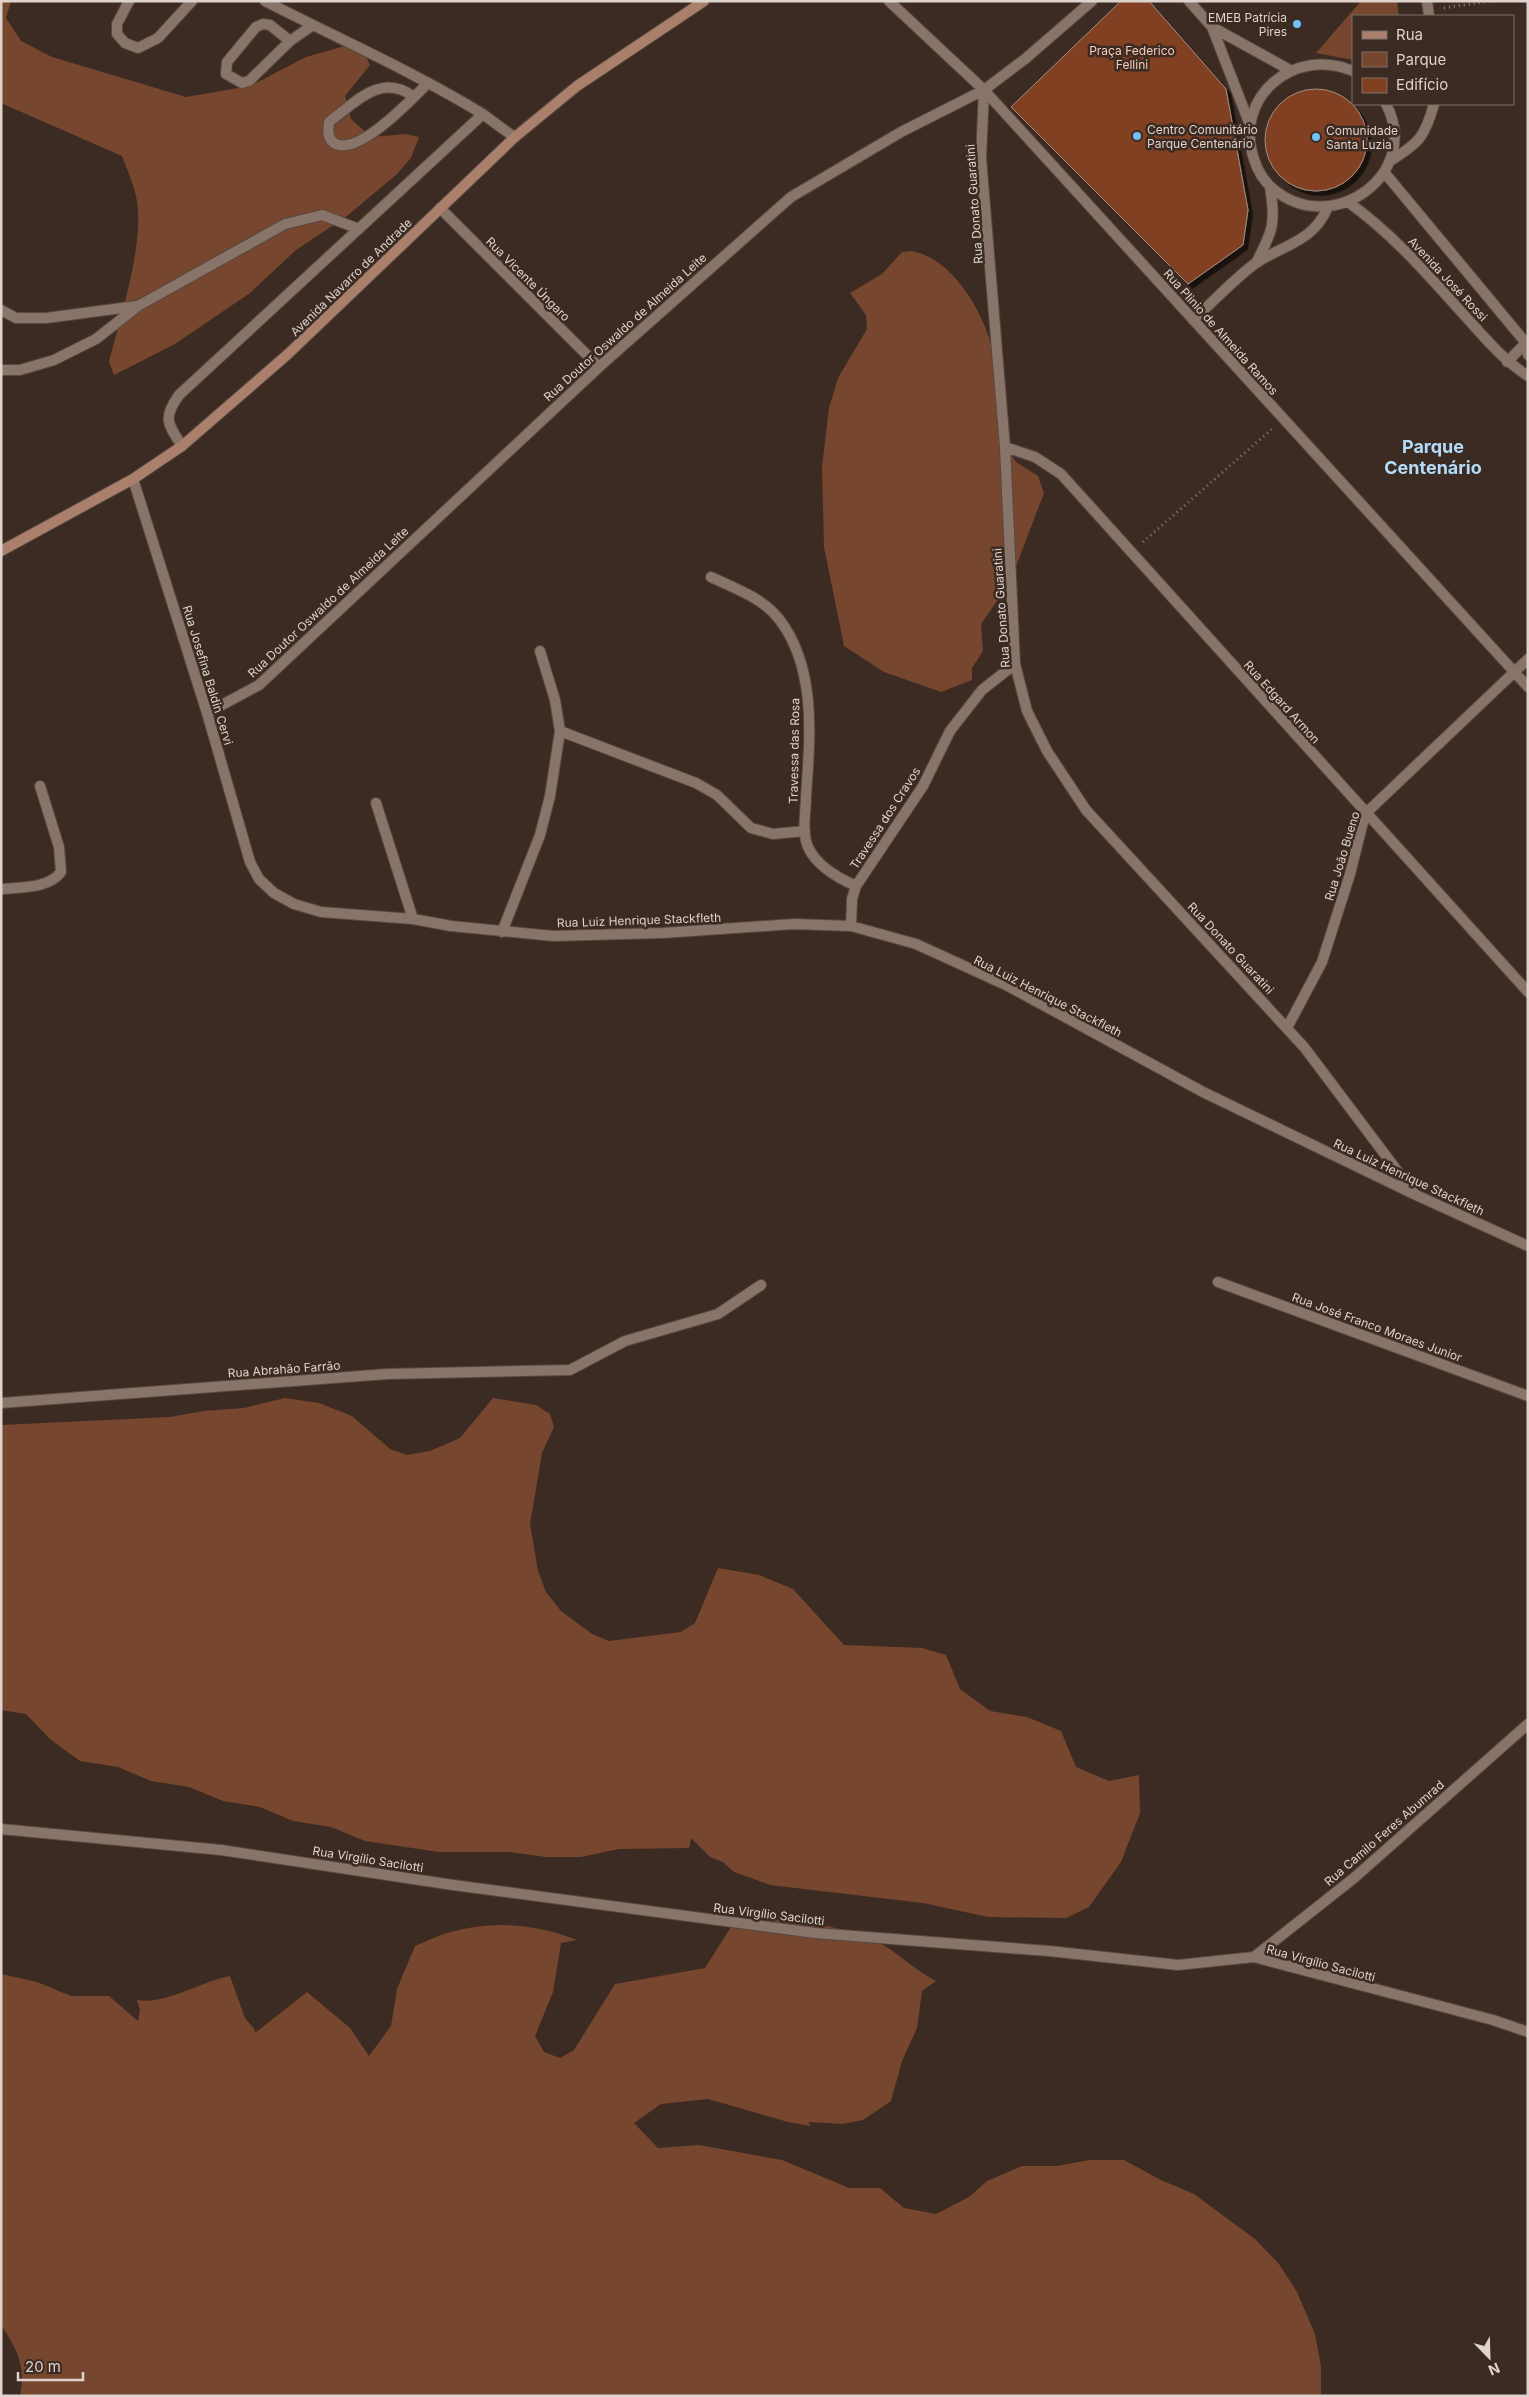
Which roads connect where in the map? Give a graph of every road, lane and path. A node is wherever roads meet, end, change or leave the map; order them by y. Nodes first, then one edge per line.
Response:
1 (129, 1) edge
2 (192, 1) edge
3 (265, 1) edge
4 (704, 1) edge
5 (889, 1) edge
6 (1092, 1) edge
7 (1189, 1) edge
8 (1490, 1) edge
9 (1428, 9) edge
10 (312, 25) junction
11 (1212, 28) junction
12 (290, 41) junction
13 (1290, 70) junction
14 (1352, 71) edge
15 (428, 83) junction
16 (984, 90) junction
17 (414, 97) junction
18 (1387, 105) edge
19 (1434, 105) edge
20 (483, 114) junction
21 (1250, 126) junction
22 (516, 137) junction
23 (1390, 161) junction
24 (1384, 172) junction
25 (1270, 187) junction
26 (1348, 202) junction
27 (1328, 207) junction
28 (440, 208) junction
29 (359, 229) junction
30 (1256, 263) junction
31 (138, 306) junction
32 (1, 310) edge
33 (1193, 320) junction
34 (1527, 342) edge
35 (1528, 355) edge
36 (1507, 362) junction
37 (599, 367) junction
38 (1, 370) edge
39 (1528, 376) edge
40 (1284, 419) junction
41 (182, 446) junction
42 (1005, 447) junction
43 (133, 479) junction
44 (1, 551) edge
45 (1131, 552) junction
46 (712, 577) dead end
47 (540, 651) dead end
48 (1528, 659) edge
49 (1015, 664) junction
50 (1514, 672) junction
51 (1528, 687) edge
52 (207, 713) junction
53 (560, 731) junction
54 (40, 786) dead end
55 (376, 803) dead end
56 (1365, 814) junction
57 (805, 831) junction
58 (259, 879) joint
59 (856, 886) junction
60 (1, 889) edge
61 (413, 919) junction
62 (851, 926) junction
63 (502, 932) junction
64 (1528, 992) edge
65 (1287, 1028) junction
66 (1416, 1195) junction
67 (1528, 1246) edge
68 (1218, 1282) dead end
69 (761, 1285) dead end
70 (1528, 1396) edge
71 (1, 1403) edge
72 (1528, 1724) edge
73 (1, 1829) edge
74 (1254, 1957) junction
75 (1528, 2032) edge

1 - 2 street
3 - 10 street
4 - 22 street, Avenida Navarro de Andrade
5 - 16 street, Rua Plinio de Almeida Ramos
6 - 16 street, Rua Doutor Oswaldo de Almeida Leite
7 - 11 street
8 - 9 path
10 - 12 street
10 - 15 street
11 - 13 street
11 - 21 street
12 - 12 street
13 - 14 street
13 - 21 street
15 - 17 street
15 - 20 street
16 - 33 street, Rua Plinio de Almeida Ramos
16 - 37 street, Rua Doutor Oswaldo de Almeida Leite
16 - 42 street, Rua Donato Guaratini
17 - 17 street
18 - 23 street
19 - 23 street
20 - 22 street
20 - 29 street
21 - 25 street
22 - 28 street, Avenida Navarro de Andrade
23 - 24 street
24 - 26 street
24 - 34 street, Avenida José Rossi
25 - 27 street
25 - 30 street
26 - 27 street
26 - 36 street, Avenida José Rossi
27 - 30 street
28 - 37 street, Rua Vicente Úngaro
28 - 41 street, Avenida Navarro de Andrade
29 - 31 street
29 - 41 street
30 - 33 street
31 - 32 street
31 - 38 street
33 - 40 street, Rua Plinio de Almeida Ramos
34 - 35 street, Avenida José Rossi
34 - 36 street
36 - 39 street, Avenida José Rossi
37 - 52 street, Rua Doutor Oswaldo de Almeida Leite
40 - 45 path
40 - 50 street, Rua Plinio de Almeida Ramos
41 - 43 street, Avenida Navarro de Andrade
42 - 45 street, Rua Edgard Armon
42 - 49 street, Rua Donato Guaratini
43 - 44 street, Avenida Navarro de Andrade
43 - 52 street, Rua Josefina Baldin Cervi
45 - 56 street, Rua Edgard Armon
46 - 57 street, Travessa das Rosa
47 - 53 street
48 - 50 street, Rua João Bueno
49 - 59 street, Travessa dos Cravos
49 - 65 street, Rua Donato Guaratini
50 - 51 street, Rua Plinio de Almeida Ramos
50 - 56 street, Rua João Bueno
52 - 58 street, Rua Josefina Baldin Cervi
53 - 57 street
53 - 63 street
54 - 60 street
55 - 61 street
56 - 64 street, Rua Edgard Armon
56 - 65 street, Rua João Bueno
57 - 59 street, Travessa das Rosa
58 - 61 street, Rua Luiz Henrique Stackfleth
59 - 62 street, Travessa dos Cravos
61 - 63 street, Rua Luiz Henrique Stackfleth
62 - 63 street, Rua Luiz Henrique Stackfleth
62 - 66 street, Rua Luiz Henrique Stackfleth
65 - 66 street, Rua Donato Guaratini
66 - 67 street, Rua Luiz Henrique Stackfleth
68 - 70 street, Rua José Franco Moraes Junior
69 - 71 street, Rua Abrahão Farrão
72 - 74 street, Rua Camilo Feres Abumrad
73 - 74 street, Rua Virgílio Sacilotti
74 - 75 street, Rua Virgílio Sacilotti

